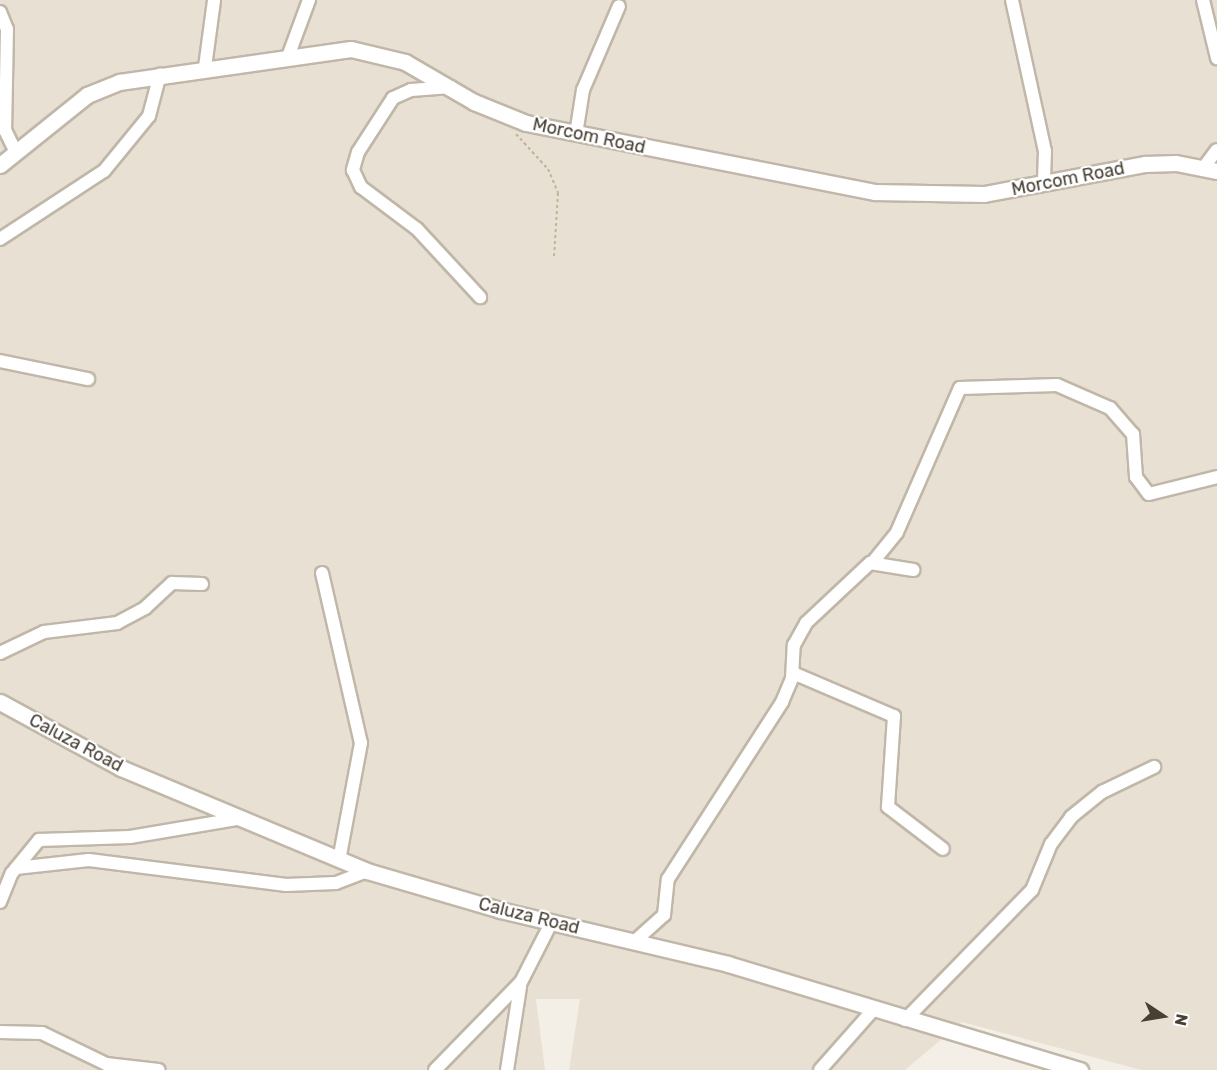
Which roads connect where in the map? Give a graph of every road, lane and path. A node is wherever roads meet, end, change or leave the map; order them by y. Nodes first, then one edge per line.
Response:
1 (214, 0) edge
2 (309, 0) edge
3 (1012, 0) edge
4 (1203, 0) edge
5 (618, 6) dead end
6 (0, 12) edge
7 (289, 54) junction
8 (1217, 58) edge
9 (204, 67) junction
10 (160, 74) junction
11 (451, 87) junction
12 (510, 128) dead end
13 (576, 134) junction
14 (1217, 150) edge
15 (15, 153) junction
16 (0, 165) edge
17 (1210, 169) edge
18 (1044, 183) junction
19 (0, 239) edge
20 (554, 256) dead end
21 (480, 297) dead end
22 (0, 362) edge
23 (88, 379) dead end
24 (1217, 477) edge
25 (873, 562) junction
26 (914, 570) dead end
27 (322, 573) dead end
28 (202, 584) dead end
29 (0, 653) edge
30 (793, 673) junction
31 (0, 702) edge
32 (1154, 767) dead end
33 (236, 819) junction
34 (943, 849) dead end
35 (339, 860) junction
36 (16, 868) junction
37 (367, 871) junction
38 (0, 902) edge
39 (551, 923) junction
40 (634, 941) junction
41 (521, 982) junction
42 (873, 1010) junction
43 (905, 1020) junction
44 (0, 1032) edge
45 (159, 1070) edge
46 (435, 1070) edge
47 (507, 1070) edge
48 (820, 1070) edge
49 (1080, 1070) edge

1 - 9 street
2 - 7 street
3 - 18 street
4 - 8 street
5 - 13 street
6 - 15 street
7 - 9 street, Morcom Road
7 - 11 street, Morcom Road
9 - 10 street, Morcom Road
10 - 15 street, Morcom Road
10 - 19 street
11 - 13 street, Morcom Road
11 - 21 street
12 - 20 path
13 - 18 street, Morcom Road
14 - 17 street
15 - 16 street, Morcom Road
17 - 18 street, Morcom Road
22 - 23 street
24 - 25 street
25 - 26 street
25 - 30 street
27 - 35 street
28 - 29 street
30 - 34 street
30 - 40 street
31 - 33 street, Caluza Road
32 - 43 street
33 - 35 street, Caluza Road
33 - 36 street
35 - 37 street, Caluza Road
36 - 37 street
36 - 38 street
37 - 39 street, Caluza Road
39 - 40 street, Caluza Road
39 - 41 street
40 - 42 street, Caluza Road
41 - 46 street
41 - 47 street
42 - 43 street, Caluza Road
42 - 48 street
43 - 49 street, Caluza Road
44 - 45 street

